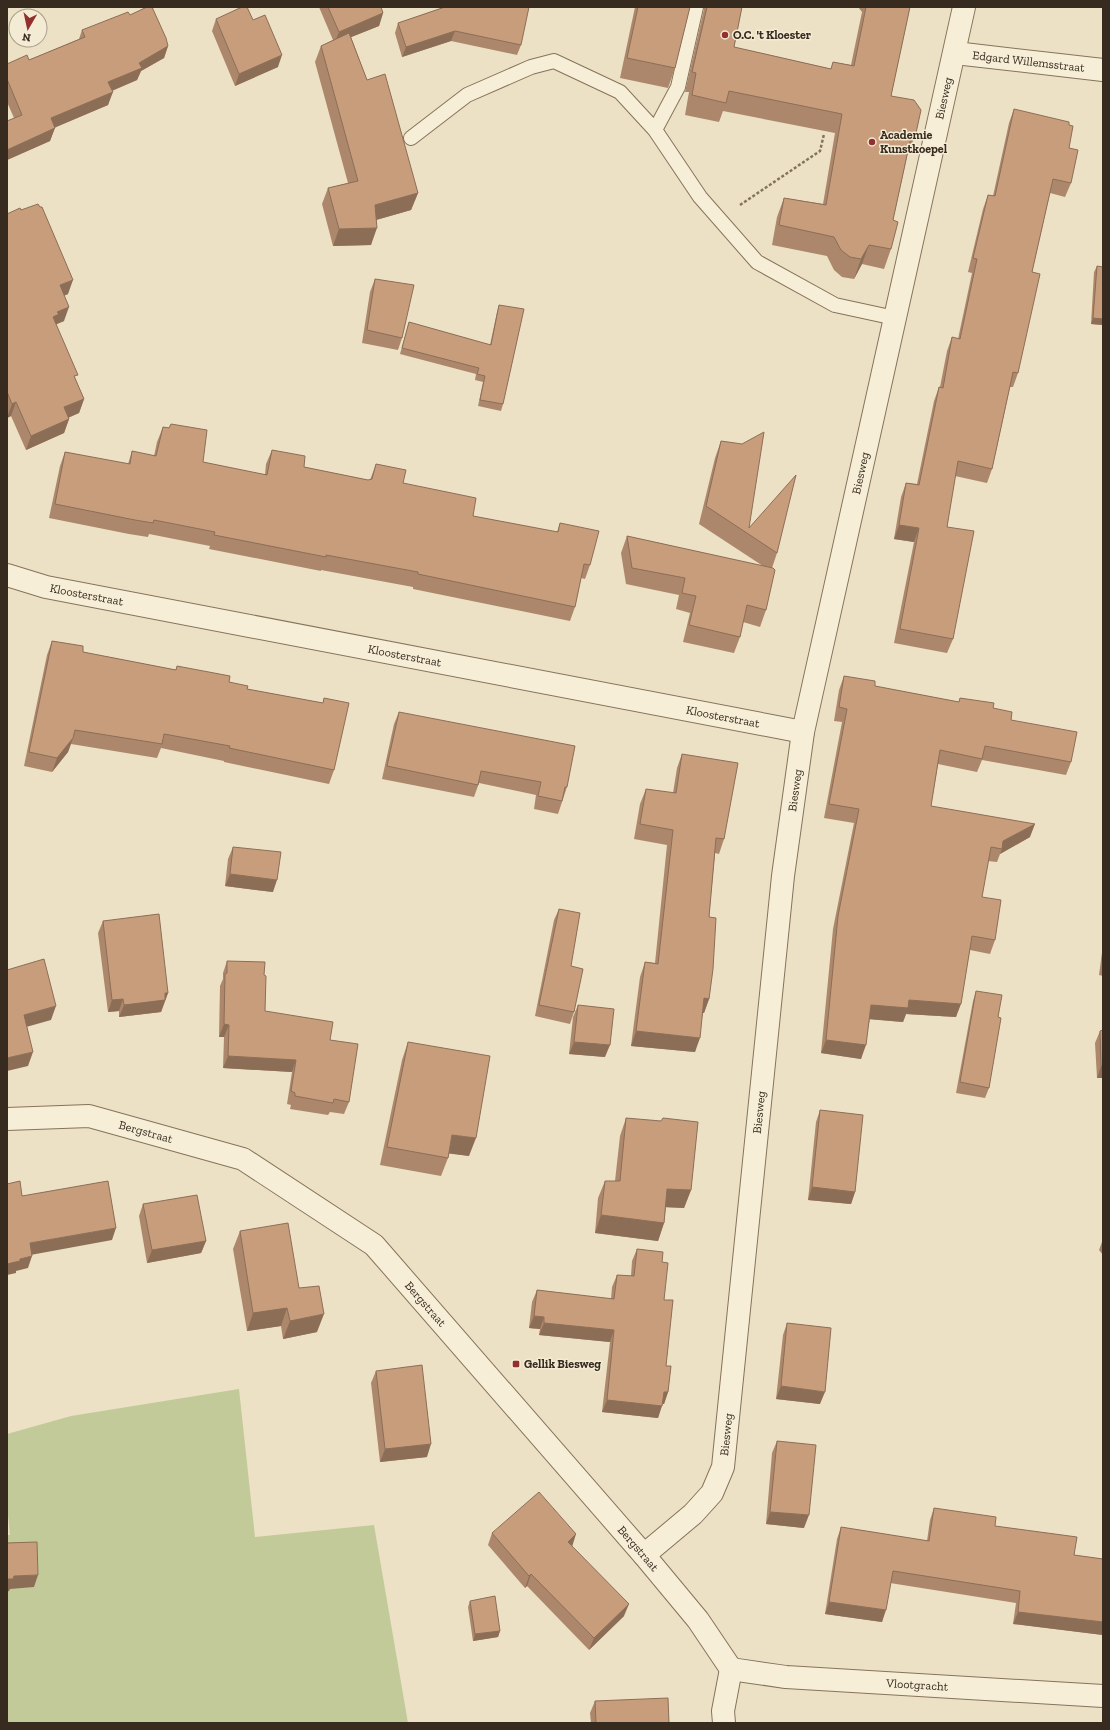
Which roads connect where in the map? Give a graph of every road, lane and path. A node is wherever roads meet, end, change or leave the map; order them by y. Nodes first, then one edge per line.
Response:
1 (696, 7) edge
2 (964, 7) edge
3 (955, 53) junction
4 (1103, 70) edge
5 (655, 130) junction
6 (824, 134) edge
7 (411, 138) dead end
8 (720, 219) junction
9 (895, 318) junction
10 (7, 575) edge
11 (803, 732) junction
12 (7, 1119) edge
13 (644, 1555) junction
14 (731, 1669) junction
15 (1103, 1696) edge
16 (724, 1723) edge

1 - 5 lane
2 - 3 street, Biesweg
3 - 4 street, Edgard Willemsstraat
3 - 9 street, Biesweg
5 - 7 lane
5 - 8 lane
6 - 8 path
8 - 9 lane
9 - 11 street, Biesweg
10 - 11 street, Kloosterstraat
11 - 13 street, Biesweg
12 - 13 street, Bergstraat
13 - 14 street, Bergstraat
14 - 15 street, Vlootgracht
14 - 16 street

